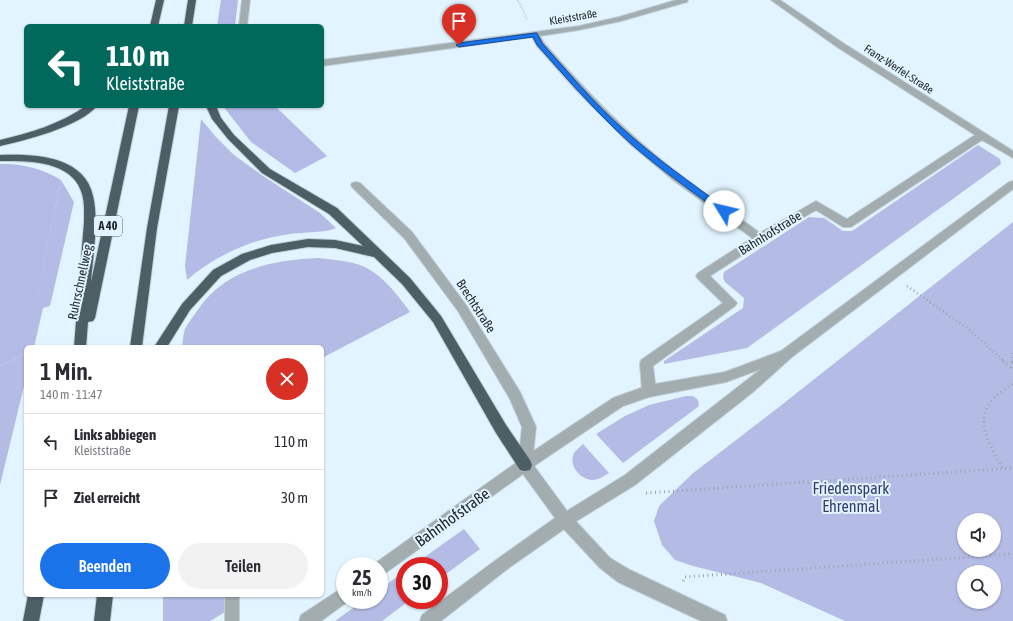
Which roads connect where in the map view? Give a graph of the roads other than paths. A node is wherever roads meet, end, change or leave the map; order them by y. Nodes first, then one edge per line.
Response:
1 (160, 0) edge
2 (192, 0) edge
3 (246, 0) edge
4 (684, 0) edge
5 (775, 0) edge
6 (157, 13) junction
7 (150, 24) edge
8 (154, 24) edge
9 (188, 24) edge
10 (196, 24) edge
11 (243, 24) edge
12 (535, 34) junction
13 (324, 63) edge
14 (89, 108) edge
15 (134, 108) edge
16 (174, 108) edge
17 (212, 108) edge
18 (981, 136) junction
19 (0, 143) edge
20 (1013, 155) edge
21 (0, 158) edge
22 (1013, 184) edge
23 (356, 185) dead end
24 (760, 238) junction
25 (378, 254) junction
26 (81, 345) edge
27 (81, 345) edge
28 (136, 345) edge
29 (161, 345) edge
30 (788, 353) junction
31 (649, 391) junction
32 (525, 465) junction
33 (565, 520) junction
34 (388, 563) edge
35 (36, 597) edge
36 (105, 597) edge
37 (232, 597) edge
38 (336, 600) edge
39 (31, 621) edge
40 (102, 621) edge
41 (232, 621) edge
42 (307, 621) edge
43 (428, 621) edge
44 (719, 621) edge

1 - 6 highway
2 - 9 highway
2 - 10 highway
3 - 11 street
4 - 12 street, Kleiststraße
5 - 18 street, Franz-Werfel-Straße
6 - 7 highway
6 - 8 highway
12 - 13 street, Kleiststraße
12 - 24 street
14 - 19 highway
15 - 26 highway, Ruhrschnellweg / A 40
16 - 28 highway
17 - 25 highway
18 - 20 street, Franz-Werfel-Straße
18 - 24 street, Bahnhofstraße
21 - 27 highway
22 - 30 street, Bahnhofstraße
23 - 32 street, Brechtstraße
24 - 31 street, Bahnhofstraße
25 - 29 highway
25 - 32 highway
30 - 31 street, Bahnhofstraße
30 - 33 street, Bahnhofstraße
31 - 32 street, Bahnhofstraße
32 - 33 street
32 - 34 street, Bahnhofstraße
33 - 43 street, Bahnhofstraße
33 - 44 street
35 - 39 highway
36 - 40 highway
37 - 41 lane
38 - 42 street

